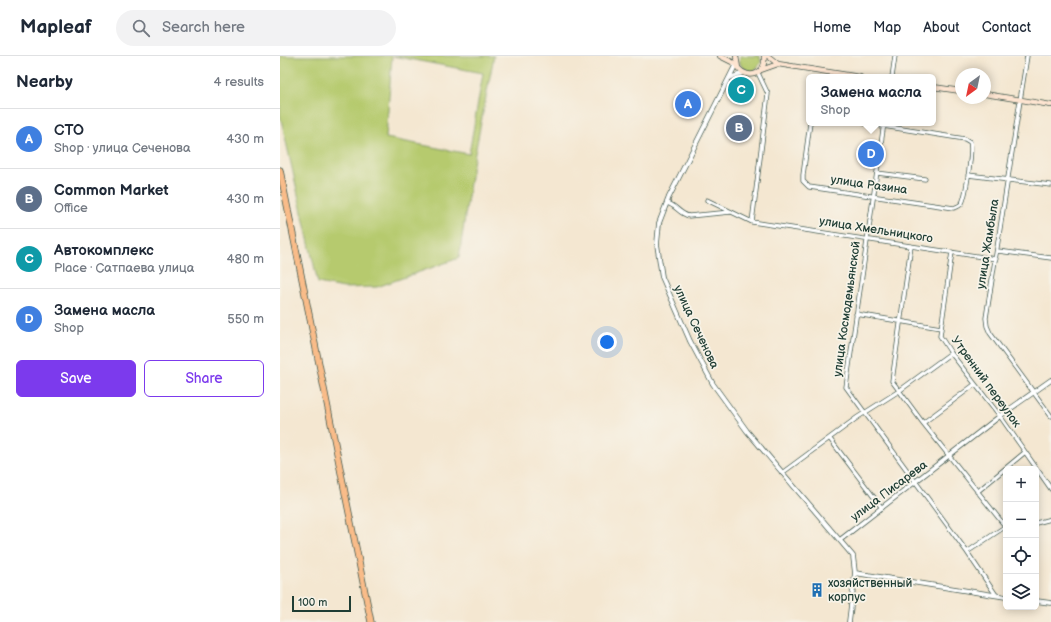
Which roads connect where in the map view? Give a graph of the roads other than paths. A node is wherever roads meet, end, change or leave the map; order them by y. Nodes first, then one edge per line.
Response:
1 (720, 56) edge
2 (736, 56) edge
3 (764, 56) edge
4 (768, 56) edge
5 (895, 56) edge
6 (1027, 56) edge
7 (736, 64) junction
8 (778, 64) junction
9 (759, 72) junction
10 (744, 73) junction
11 (841, 74) edge
12 (892, 74) edge
13 (730, 78) junction
14 (936, 87) edge
15 (955, 90) edge
16 (991, 95) edge
17 (1020, 100) junction
18 (1051, 105) edge
19 (810, 126) edge
20 (884, 126) edge
21 (894, 126) edge
22 (280, 170) edge
23 (877, 173) junction
24 (968, 175) junction
25 (925, 179) dead end
26 (1009, 180) junction
27 (1051, 185) edge
28 (874, 196) junction
29 (707, 200) dead end
30 (667, 203) junction
31 (732, 212) junction
32 (752, 222) junction
33 (868, 238) junction
34 (911, 246) junction
35 (998, 251) junction
36 (952, 252) junction
37 (1051, 258) edge
38 (996, 259) junction
39 (856, 314) junction
40 (899, 321) junction
41 (941, 328) junction
42 (951, 352) junction
43 (1051, 380) edge
44 (974, 385) junction
45 (899, 391) junction
46 (1033, 392) junction
47 (864, 414) junction
48 (1000, 416) junction
49 (1051, 416) edge
50 (923, 423) junction
51 (830, 439) junction
52 (1024, 453) junction
53 (949, 457) junction
54 (782, 473) junction
55 (917, 482) junction
56 (1051, 489) edge
57 (977, 492) junction
58 (882, 508) junction
59 (1051, 520) edge
60 (1039, 522) edge
61 (1003, 524) edge
62 (1003, 527) edge
63 (840, 540) junction
64 (967, 552) junction
65 (856, 572) junction
66 (996, 595) junction
67 (1003, 596) edge
68 (1039, 602) edge
69 (1051, 604) edge
70 (372, 622) edge
71 (849, 622) edge

1 - 7 main road
2 - 7 main road
3 - 9 main road
4 - 8 main road
5 - 12 street
6 - 17 street, улица Жамбыла
7 - 10 main road
7 - 13 street, улица Сеченова
8 - 9 main road
8 - 11 main road
9 - 10 main road
9 - 32 street
10 - 13 street
13 - 30 street, улица Сеченова
14 - 15 main road
16 - 17 main road
17 - 18 main road
17 - 26 street, улица Жамбыла
19 - 28 street, улица Разина
20 - 23 street, улица Космодемьянской
21 - 24 street, улица Разина
22 - 70 main road
23 - 25 street
23 - 28 street, улица Космодемьянской
24 - 26 street
24 - 28 street, улица Разина
26 - 27 street
26 - 35 street, улица Жамбыла
28 - 33 street, улица Космодемьянской
29 - 31 street, улица Хмельницкого
30 - 31 street
30 - 54 street, улица Сеченова
31 - 32 street, улица Хмельницкого
32 - 33 street, улица Хмельницкого
33 - 34 street, улица Хмельницкого
33 - 39 street, улица Космодемьянской
34 - 36 street, улица Хмельницкого
34 - 40 street
35 - 37 street
35 - 38 street, улица Жамбыла
36 - 38 street, улица Хмельницкого
36 - 41 street, Утренний переулок
38 - 46 street, улица Жамбыла
39 - 40 street
39 - 47 street, улица Космодемьянской
40 - 41 street
40 - 45 street
41 - 42 street, Утренний переулок
42 - 44 street, Утренний переулок
42 - 45 street
43 - 46 street, улица Писарева
44 - 48 street, Утренний переулок
44 - 50 street
45 - 47 street
45 - 50 street
46 - 48 street, улица Писарева
46 - 49 street, улица Жамбыла
47 - 51 street
47 - 55 street, улица Космодемьянской
48 - 52 street, Утренний переулок
48 - 53 street, улица Писарева
50 - 53 street
51 - 54 street
51 - 58 street
52 - 56 street, Утренний переулок
52 - 57 street
53 - 55 street, улица Писарева
53 - 57 street
54 - 63 street, улица Сеченова
55 - 58 street, улица Писарева
55 - 64 street, улица Космодемьянской
57 - 61 street
58 - 63 street, улица Писарева
59 - 60 street
62 - 64 street
63 - 65 street, улица Сеченова
64 - 66 street, улица Космодемьянской
65 - 66 street
65 - 71 street, улица Сеченова
66 - 67 street
68 - 69 street

